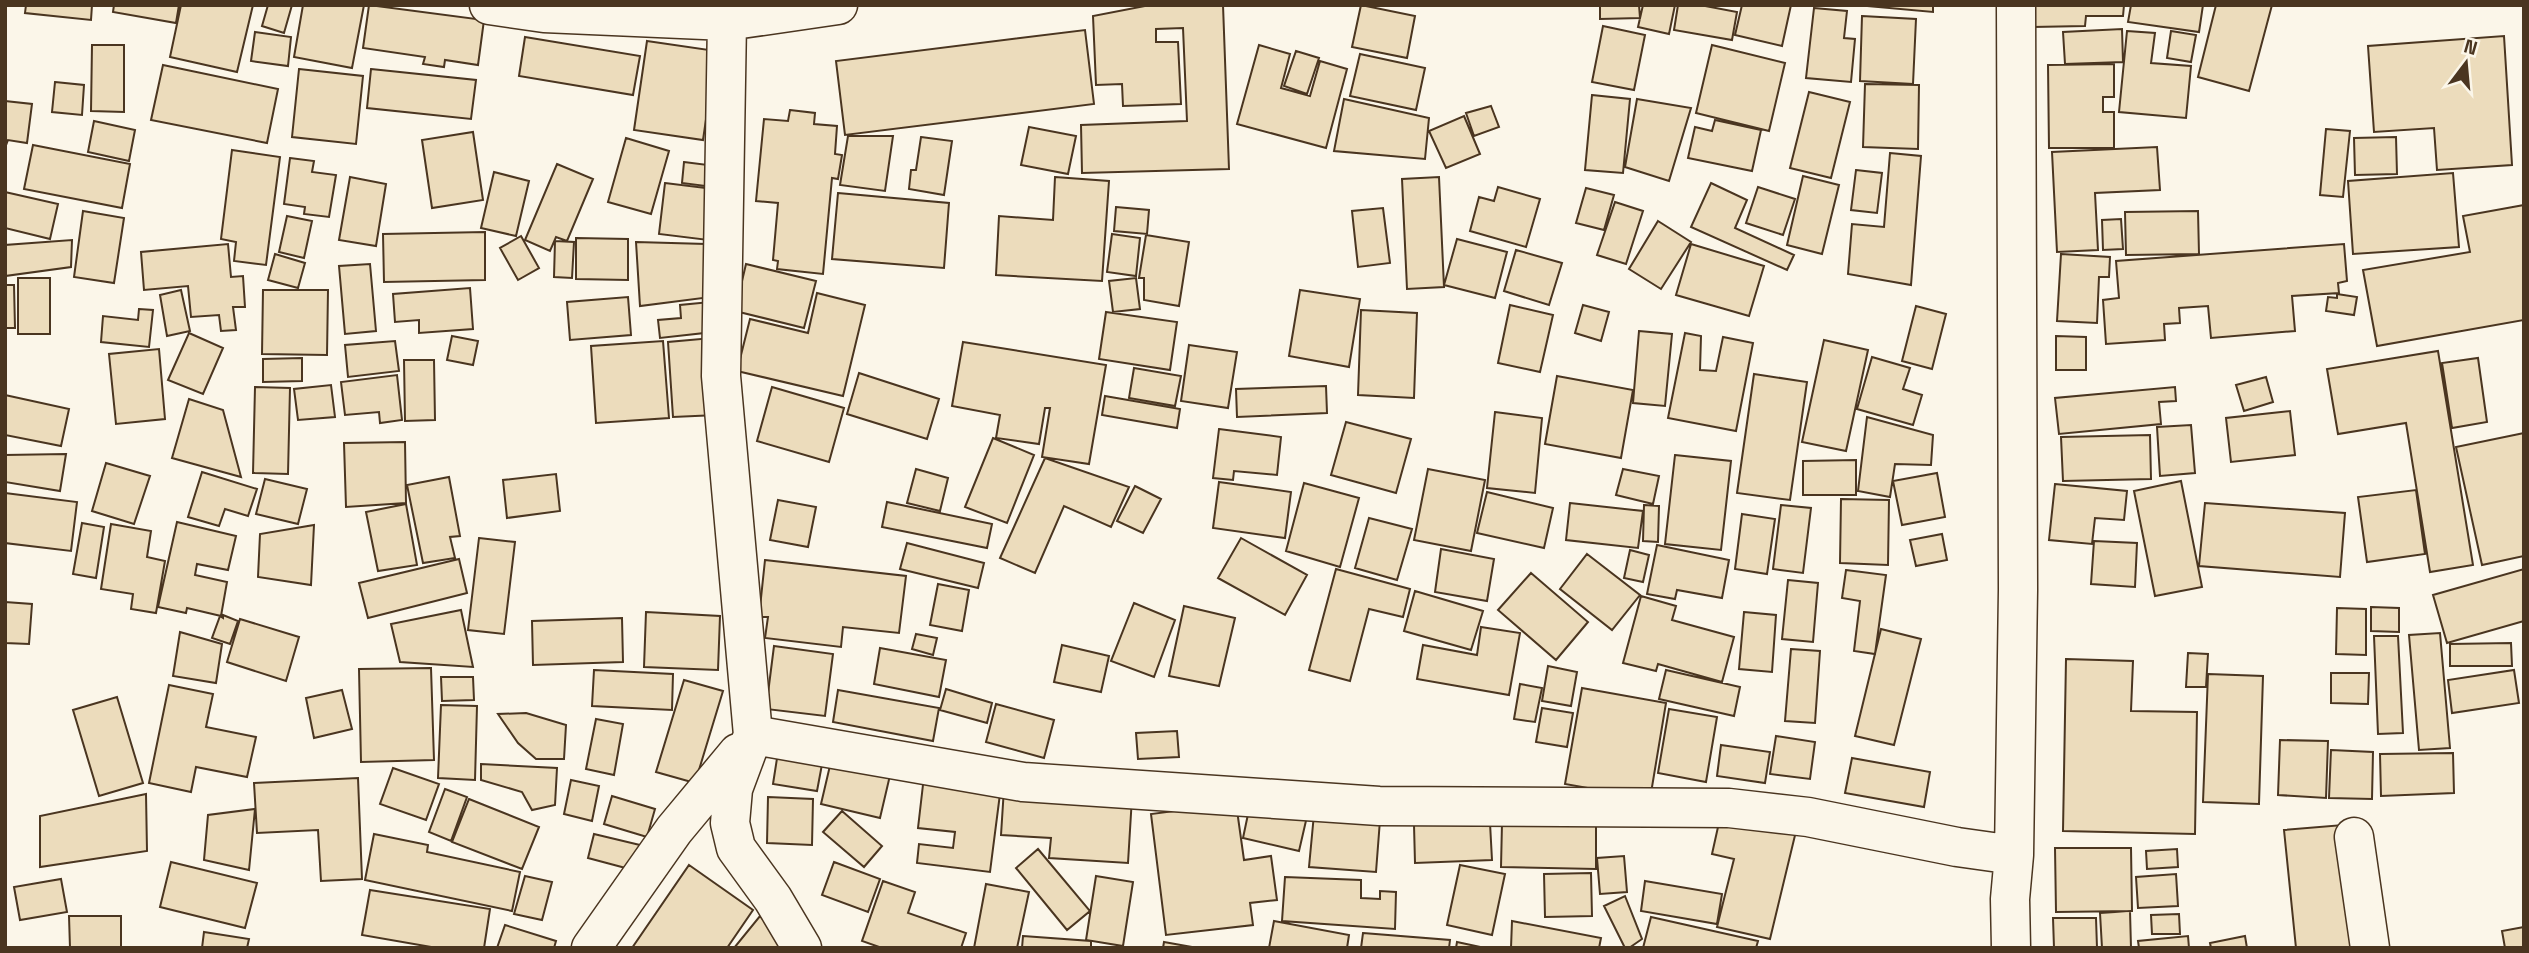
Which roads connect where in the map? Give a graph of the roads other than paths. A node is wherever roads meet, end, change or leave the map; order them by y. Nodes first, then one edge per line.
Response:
1 (489, 5) edge
2 (838, 5) edge
3 (2016, 5) edge
4 (727, 21) junction
5 (753, 735) junction
6 (2354, 837) dead end
7 (2014, 855) junction
8 (591, 948) edge
9 (802, 948) edge
10 (2011, 948) edge
11 (2370, 948) edge

1 - 4 street
2 - 4 street
3 - 7 street
4 - 5 street
5 - 7 street
5 - 8 street
5 - 9 street
6 - 11 street
7 - 10 street

